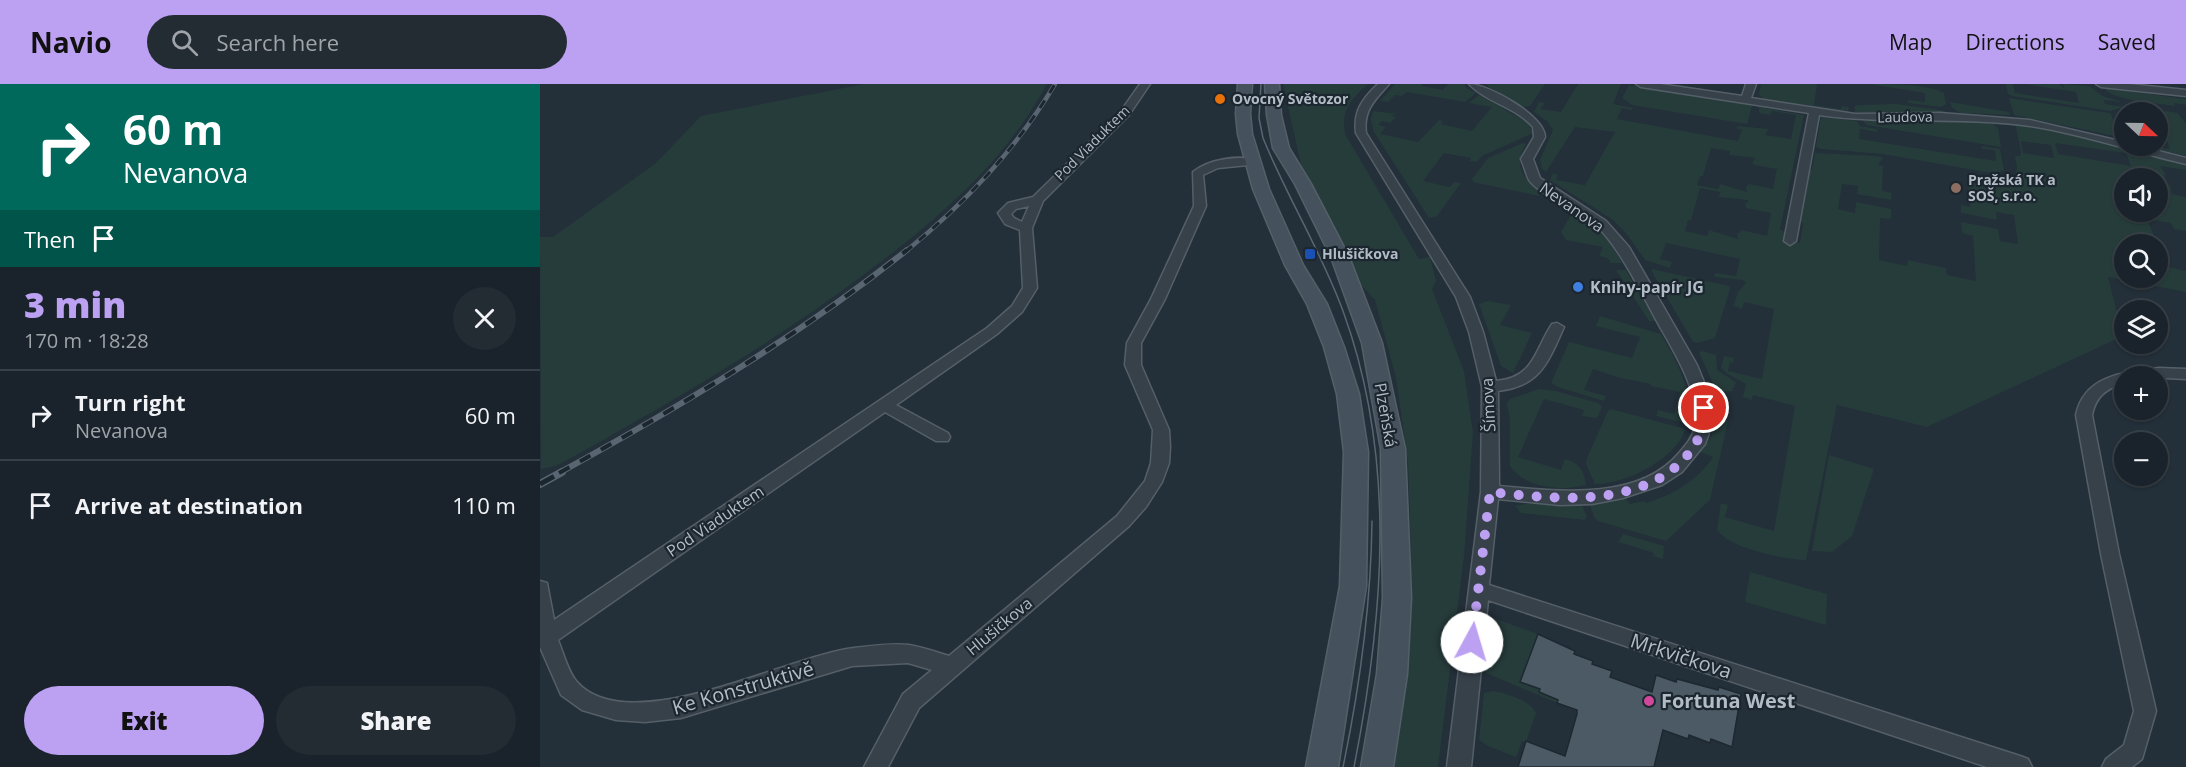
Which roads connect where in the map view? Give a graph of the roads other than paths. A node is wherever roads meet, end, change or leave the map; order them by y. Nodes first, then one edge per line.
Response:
1 (1145, 84) edge
2 (1245, 84) edge
3 (1272, 84) edge
4 (1384, 84) edge
5 (1474, 84) edge
6 (1641, 84) edge
7 (1751, 84) edge
8 (2101, 84) edge
9 (2184, 89) edge
10 (1745, 101) junction
11 (1815, 112) junction
12 (2114, 142) edge
13 (2167, 156) edge
14 (2186, 161) edge
15 (1254, 162) junction
16 (1036, 200) junction
17 (1026, 228) junction
18 (1790, 241) dead end
19 (1557, 327) dead end
20 (2168, 373) edge
21 (2186, 374) edge
22 (2114, 381) edge
23 (1490, 387) junction
24 (884, 405) junction
25 (942, 437) dead end
26 (1490, 492) junction
27 (540, 589) edge
28 (1478, 589) junction
29 (546, 637) junction
30 (952, 666) junction
31 (876, 767) edge
32 (1322, 767) edge
33 (1377, 767) edge
34 (1459, 767) edge
35 (2020, 767) edge
36 (2114, 767) edge

1 - 16 street, Pod Viaduktem
2 - 15 main road, Plzeňská
3 - 33 main road, Plzeňská
4 - 23 street, Šímova
5 - 26 street, Nevanova
6 - 10 street
7 - 10 street
8 - 9 street
10 - 11 street
11 - 12 street, Laudova
11 - 18 street
13 - 14 street, Laudova
15 - 30 street, Hlušičkova
15 - 32 main road, Plzeňská
16 - 17 street, Pod Viaduktem
16 - 17 street, Pod Viaduktem
17 - 24 street, Pod Viaduktem
19 - 23 street
20 - 21 street
22 - 36 street
23 - 26 street, Šímova
24 - 25 street
24 - 29 street, Pod Viaduktem
26 - 28 street, Šímova
27 - 29 street, Ke Konstruktivě
28 - 34 street, Šímova
28 - 35 street, Mrkvičkova
29 - 30 street, Ke Konstruktivě
30 - 31 street

